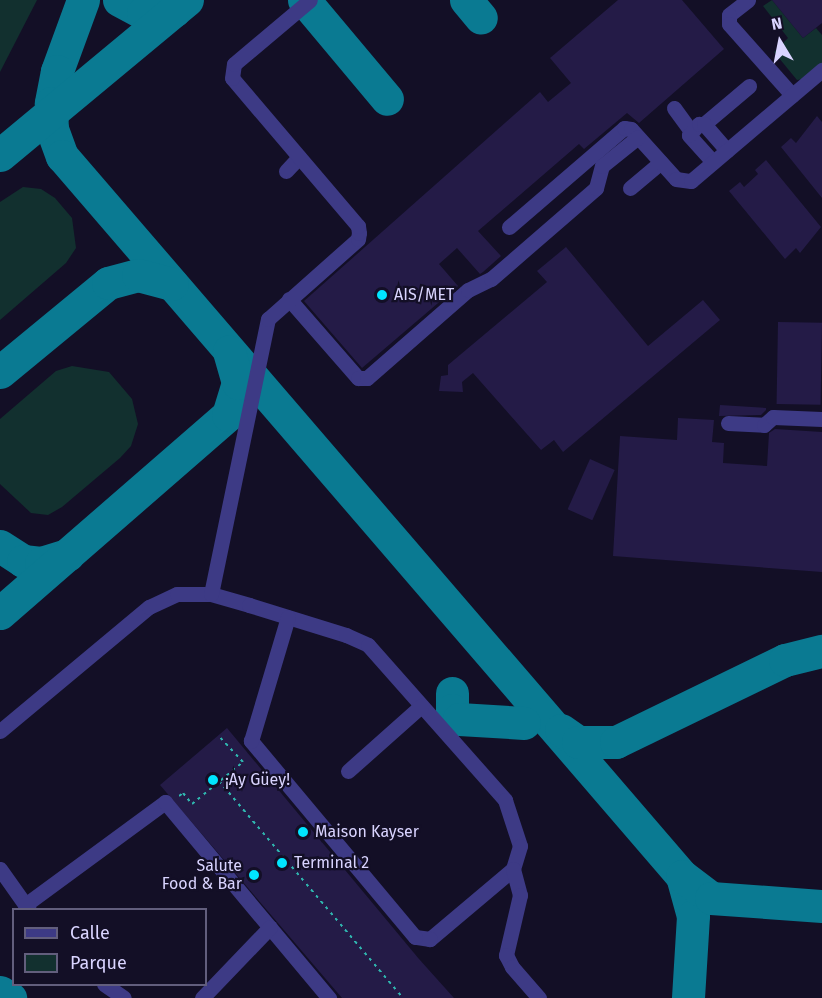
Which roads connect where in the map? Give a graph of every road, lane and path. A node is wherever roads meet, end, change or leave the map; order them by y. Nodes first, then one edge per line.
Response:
1 (310, 0) edge
2 (748, 0) edge
3 (822, 70) edge
4 (749, 86) dead end
5 (792, 95) junction
6 (674, 108) dead end
7 (698, 128) junction
8 (638, 137) junction
9 (727, 150) junction
10 (299, 157) junction
11 (661, 162) junction
12 (713, 162) junction
13 (286, 171) dead end
14 (630, 188) dead end
15 (509, 227) dead end
16 (289, 299) junction
17 (822, 419) edge
18 (728, 423) dead end
19 (211, 594) junction
20 (288, 617) junction
21 (421, 705) junction
22 (0, 731) edge
23 (221, 738) dead end
24 (348, 771) dead end
25 (219, 781) junction
26 (178, 797) dead end
27 (0, 869) edge
28 (513, 869) junction
29 (27, 907) edge
30 (270, 927) junction
31 (108, 986) edge
32 (124, 998) edge
33 (202, 998) edge
34 (329, 998) edge
35 (403, 998) edge
36 (539, 998) edge

1 - 10 lane
2 - 5 lane
3 - 5 lane
4 - 7 lane
5 - 9 lane
6 - 7 lane
7 - 9 lane
7 - 12 lane
8 - 11 lane
8 - 15 lane
8 - 16 lane
9 - 12 lane
10 - 13 lane
10 - 16 lane
11 - 12 lane
11 - 14 lane
16 - 19 lane
17 - 18 lane
19 - 20 lane
19 - 22 lane
20 - 21 lane
20 - 28 lane
21 - 24 lane
21 - 28 lane
23 - 25 path
25 - 26 path
25 - 35 path
27 - 29 lane
28 - 36 lane
29 - 30 lane
30 - 33 lane
30 - 34 lane
31 - 32 lane

